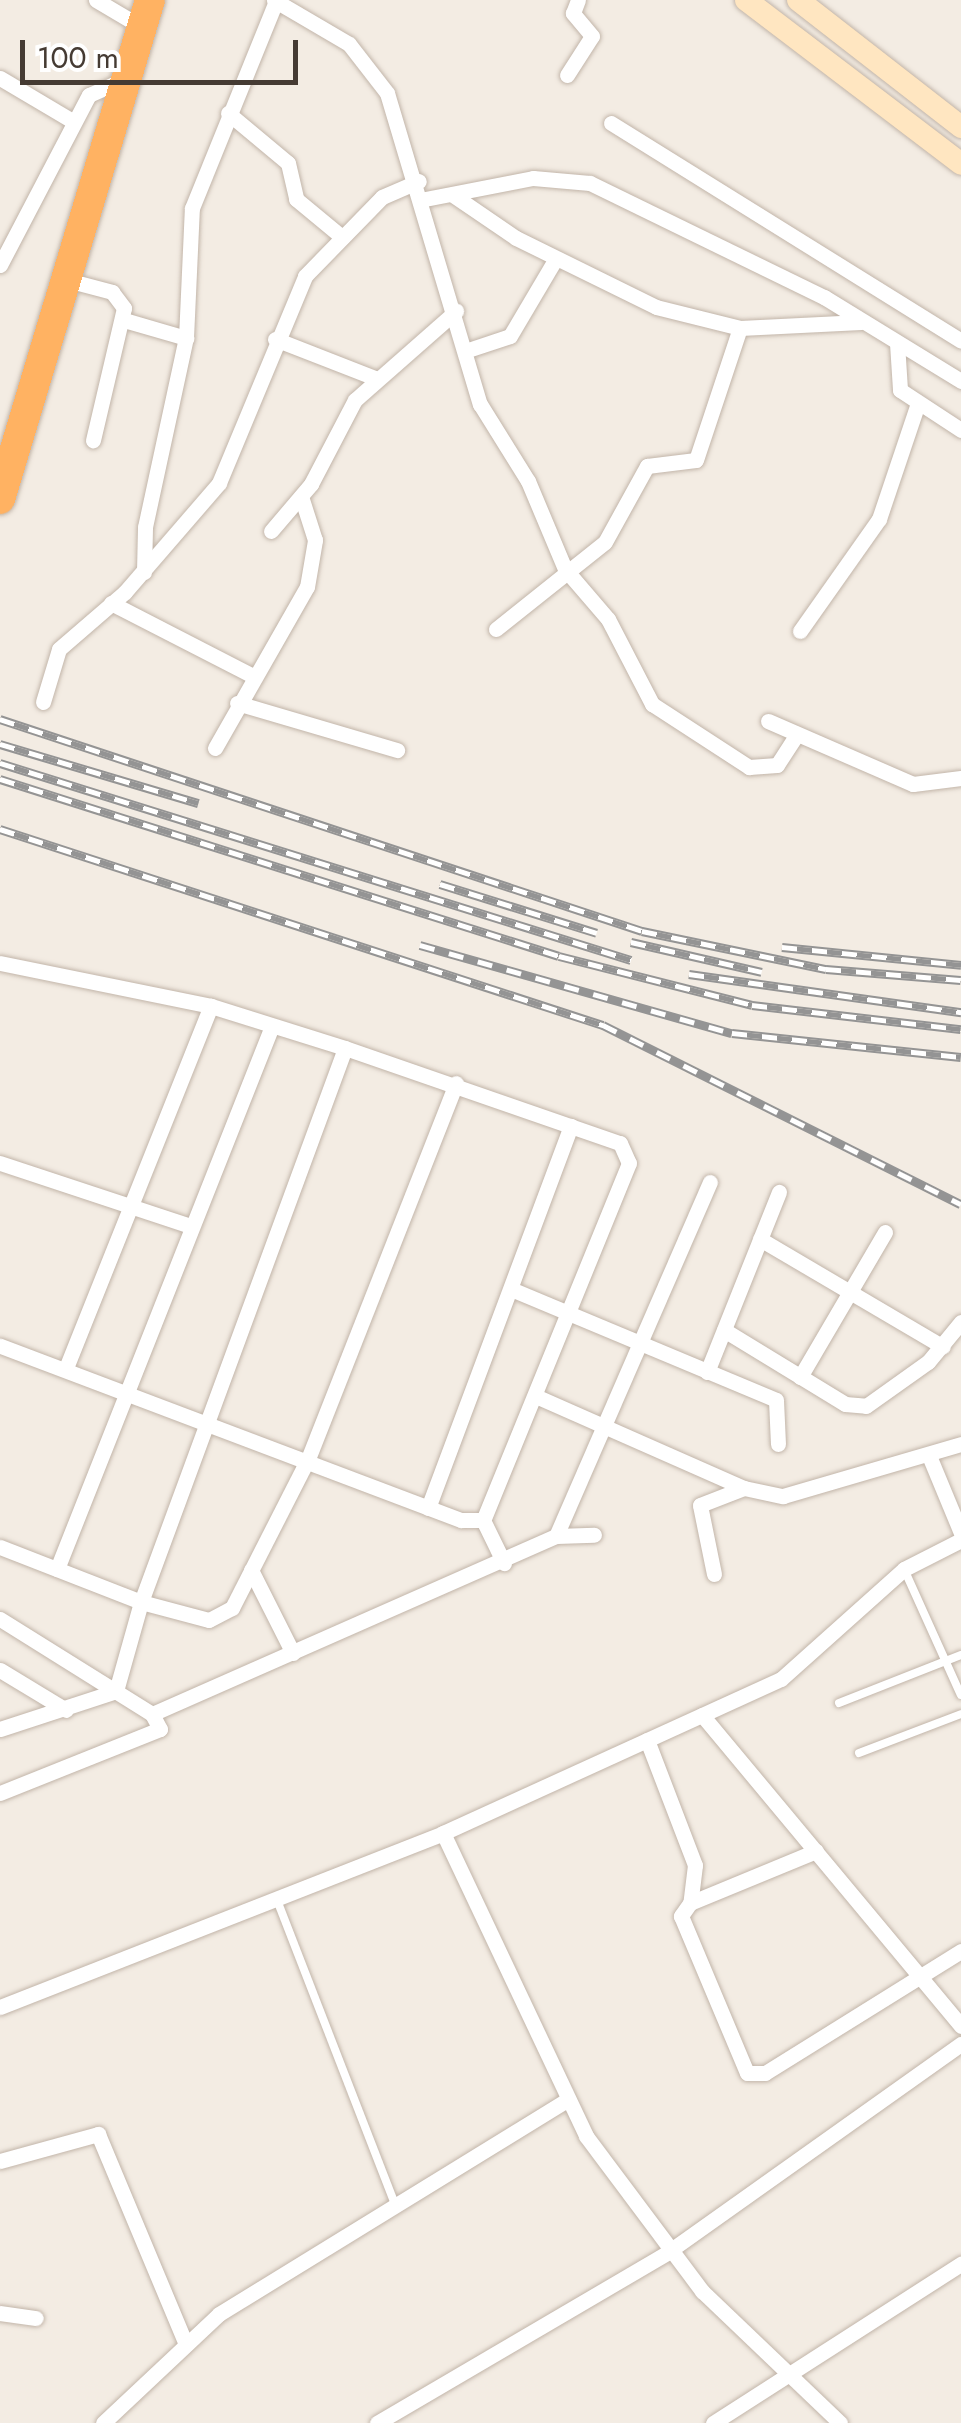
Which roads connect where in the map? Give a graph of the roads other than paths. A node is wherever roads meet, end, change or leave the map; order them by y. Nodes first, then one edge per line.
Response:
1 (96, 0) edge
2 (275, 0) edge
3 (578, 0) edge
4 (746, 0) edge
5 (798, 0) edge
6 (145, 13) edge
7 (568, 75) dead end
8 (0, 78) edge
9 (122, 80) junction
10 (228, 112) junction
11 (74, 122) junction
12 (611, 123) dead end
13 (961, 127) edge
14 (961, 164) edge
15 (419, 181) junction
16 (453, 194) junction
17 (425, 198) junction
18 (342, 237) junction
19 (6, 239) edge
20 (555, 260) junction
21 (0, 264) edge
22 (67, 280) junction
23 (456, 311) junction
24 (124, 320) junction
25 (862, 322) junction
26 (740, 328) junction
27 (186, 338) junction
28 (276, 339) junction
29 (961, 340) edge
30 (896, 343) junction
31 (468, 350) junction
32 (375, 378) junction
33 (961, 381) edge
34 (918, 404) junction
35 (961, 430) edge
36 (94, 440) dead end
37 (301, 496) junction
38 (0, 499) edge
39 (271, 531) dead end
40 (565, 570) junction
41 (144, 572) junction
42 (111, 603) junction
43 (496, 629) dead end
44 (800, 631) dead end
45 (253, 676) junction
46 (43, 702) dead end
47 (237, 703) junction
48 (768, 721) dead end
49 (796, 736) junction
50 (215, 748) dead end
51 (397, 750) dead end
52 (961, 778) edge
53 (0, 963) edge
54 (211, 1006) junction
55 (272, 1026) junction
56 (345, 1048) junction
57 (456, 1083) junction
58 (571, 1126) junction
59 (0, 1163) edge
60 (710, 1182) dead end
61 (779, 1192) dead end
62 (128, 1206) junction
63 (191, 1226) junction
64 (885, 1232) dead end
65 (760, 1239) junction
66 (512, 1289) junction
67 (850, 1291) junction
68 (574, 1315) junction
69 (961, 1322) edge
70 (724, 1330) junction
71 (640, 1343) junction
72 (0, 1346) edge
73 (944, 1347) junction
74 (66, 1368) junction
75 (708, 1372) junction
76 (800, 1376) junction
77 (124, 1390) junction
78 (540, 1398) junction
79 (207, 1421) junction
80 (605, 1425) junction
81 (778, 1444) dead end
82 (961, 1444) edge
83 (308, 1458) junction
84 (930, 1458) junction
85 (744, 1488) junction
86 (428, 1508) junction
87 (484, 1520) junction
88 (594, 1535) dead end
89 (556, 1536) junction
90 (961, 1537) edge
91 (0, 1547) edge
92 (504, 1563) junction
93 (57, 1569) junction
94 (904, 1569) junction
95 (251, 1570) junction
96 (714, 1574) dead end
97 (142, 1602) junction
98 (0, 1619) edge
99 (294, 1653) junction
100 (961, 1655) edge
101 (946, 1660) junction
102 (0, 1670) edge
103 (116, 1691) junction
104 (961, 1695) edge
105 (838, 1702) dead end
106 (66, 1710) junction
107 (152, 1714) junction
108 (961, 1714) edge
109 (702, 1716) junction
110 (0, 1729) edge
111 (647, 1740) junction
112 (858, 1753) dead end
113 (0, 1794) edge
114 (443, 1833) junction
115 (816, 1851) junction
116 (277, 1900) junction
117 (690, 1904) junction
118 (961, 1951) edge
119 (924, 1974) junction
120 (0, 2006) edge
121 (961, 2026) edge
122 (961, 2044) edge
123 (565, 2100) junction
124 (0, 2161) edge
125 (394, 2202) junction
126 (668, 2252) junction
127 (961, 2264) edge
128 (0, 2313) edge
129 (36, 2318) dead end
130 (186, 2344) junction
131 (781, 2376) junction
132 (102, 2423) edge
133 (377, 2423) edge
134 (713, 2423) edge
135 (840, 2423) edge

1 - 6 street
2 - 10 street
2 - 15 street
3 - 7 street
4 - 14 main road
5 - 13 main road
6 - 9 highway
8 - 11 street
9 - 11 street
9 - 22 highway
10 - 18 street
10 - 27 street
11 - 19 street
12 - 29 street
15 - 17 street
15 - 18 street
16 - 17 street
16 - 20 street
16 - 25 street
17 - 23 street
18 - 28 street
19 - 21 street
20 - 26 street
20 - 31 street
22 - 24 street
22 - 38 highway
23 - 31 street
23 - 32 street
24 - 27 street
24 - 36 street
25 - 26 street
25 - 30 street
26 - 40 street
27 - 41 street
28 - 32 street
28 - 41 street
30 - 33 street
30 - 34 street
31 - 40 street
32 - 37 street
34 - 35 street
34 - 44 street
37 - 39 street
37 - 45 street
40 - 43 street
40 - 49 street
41 - 42 street
42 - 45 street
42 - 46 street
45 - 47 street
47 - 50 street
47 - 51 street
48 - 49 street
49 - 52 street
53 - 54 street
54 - 55 street
54 - 62 street
55 - 56 street
55 - 63 street
56 - 57 street
56 - 79 street
57 - 58 street
57 - 83 street
58 - 66 street
58 - 68 street
59 - 62 street
60 - 71 street
61 - 65 street
62 - 63 street
62 - 74 street
63 - 77 street
64 - 67 street
65 - 67 street
65 - 70 street
66 - 68 street
66 - 86 street
67 - 73 street
67 - 76 street
68 - 71 street
68 - 78 street
69 - 73 street
70 - 75 street
70 - 76 street
71 - 75 street
71 - 80 street
72 - 74 street
73 - 76 street
74 - 77 street
75 - 81 street
77 - 79 street
77 - 93 street
78 - 80 street
78 - 87 street
79 - 83 street
79 - 97 street
80 - 85 street
80 - 89 street
82 - 84 street
83 - 86 street
83 - 95 street
84 - 85 street
84 - 90 street
85 - 96 street
86 - 87 street
87 - 92 street
88 - 89 street
89 - 92 street
90 - 94 street
91 - 93 street
92 - 99 street
93 - 97 street
94 - 101 lane
94 - 109 street
95 - 97 street
95 - 99 street
97 - 103 street
98 - 103 street
99 - 107 street
100 - 101 lane
101 - 104 lane
101 - 105 lane
102 - 106 street
103 - 106 street
103 - 107 street
106 - 110 street
107 - 113 street
108 - 112 lane
109 - 111 street
109 - 115 street
111 - 114 street
111 - 117 street
114 - 116 street
114 - 123 street
115 - 117 street
115 - 119 street
116 - 120 street
116 - 125 lane
117 - 119 street
118 - 119 street
119 - 121 street
122 - 126 street
123 - 125 street
123 - 126 street
124 - 130 street
125 - 130 street
126 - 131 street
126 - 133 street
127 - 131 street
128 - 129 street
130 - 132 street
131 - 134 street
131 - 135 street

